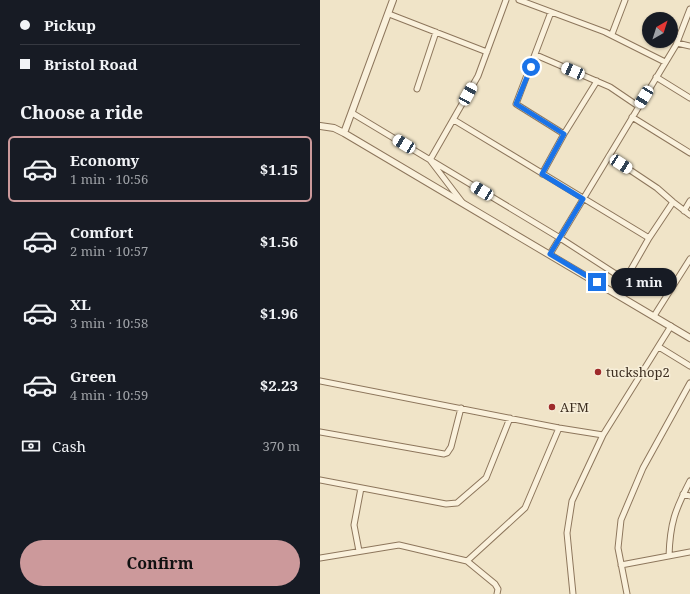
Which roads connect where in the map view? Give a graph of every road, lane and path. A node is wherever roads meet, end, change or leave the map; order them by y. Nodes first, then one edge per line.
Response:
1 (393, 0) edge
2 (506, 0) edge
3 (519, 0) edge
4 (625, 0) edge
5 (690, 9) edge
6 (551, 12) junction
7 (389, 14) junction
8 (436, 32) junction
9 (612, 34) junction
10 (678, 40) edge
11 (678, 43) edge
12 (690, 46) edge
13 (674, 48) edge
14 (487, 52) junction
15 (536, 55) junction
16 (665, 62) junction
17 (656, 77) junction
18 (597, 81) junction
19 (417, 89) dead end
20 (690, 98) edge
21 (638, 106) junction
22 (352, 113) junction
23 (632, 117) junction
24 (454, 120) junction
25 (320, 126) edge
26 (344, 133) junction
27 (564, 134) junction
28 (690, 153) edge
29 (609, 156) junction
30 (430, 160) junction
31 (542, 174) junction
32 (583, 199) junction
33 (690, 201) edge
34 (462, 202) junction
35 (673, 202) junction
36 (684, 211) junction
37 (690, 215) edge
38 (560, 238) junction
39 (649, 238) junction
40 (550, 254) junction
41 (690, 259) edge
42 (625, 280) junction
43 (620, 296) junction
44 (654, 316) junction
45 (671, 326) junction
46 (690, 338) edge
47 (659, 347) junction
48 (690, 366) edge
49 (320, 381) edge
50 (690, 383) edge
51 (461, 408) junction
52 (510, 418) junction
53 (559, 428) junction
54 (320, 432) edge
55 (604, 436) junction
56 (320, 480) edge
57 (690, 481) edge
58 (361, 488) junction
59 (683, 494) junction
60 (690, 496) edge
61 (360, 551) junction
62 (690, 552) edge
63 (669, 556) junction
64 (320, 558) edge
65 (467, 561) junction
66 (621, 565) junction
67 (497, 594) edge
68 (572, 594) edge
69 (627, 594) edge

1 - 7 street
2 - 14 street
3 - 6 street
4 - 9 street
5 - 10 street
6 - 9 street
6 - 15 street
7 - 8 street
7 - 22 street
8 - 14 street
8 - 19 street
9 - 16 street
11 - 12 street
13 - 16 street
14 - 24 street
15 - 18 street
15 - 27 street
16 - 17 street
17 - 20 street
17 - 21 street
18 - 21 street
18 - 27 street
21 - 23 street
22 - 26 street
22 - 30 street
23 - 28 street
23 - 29 street
24 - 30 street
24 - 31 street
25 - 26 street
26 - 34 street
27 - 31 street
29 - 32 street
29 - 35 street
30 - 34 street
30 - 38 street
31 - 32 street
32 - 38 street
32 - 39 street
33 - 36 street
34 - 40 street
35 - 36 street
35 - 39 street
36 - 37 street
38 - 40 street
38 - 42 street
39 - 42 street
40 - 43 street
41 - 44 street
42 - 43 street
43 - 44 street
44 - 45 street
45 - 46 street
45 - 47 street
47 - 48 street
47 - 55 street
49 - 51 street
50 - 66 street
51 - 52 street
51 - 54 street
52 - 53 street
52 - 58 street
53 - 55 street
53 - 65 street
55 - 68 street
56 - 58 street
57 - 59 street
58 - 61 street
59 - 60 street
59 - 63 street
61 - 64 street
61 - 65 street
62 - 63 street
63 - 66 street
65 - 67 street
66 - 69 street

